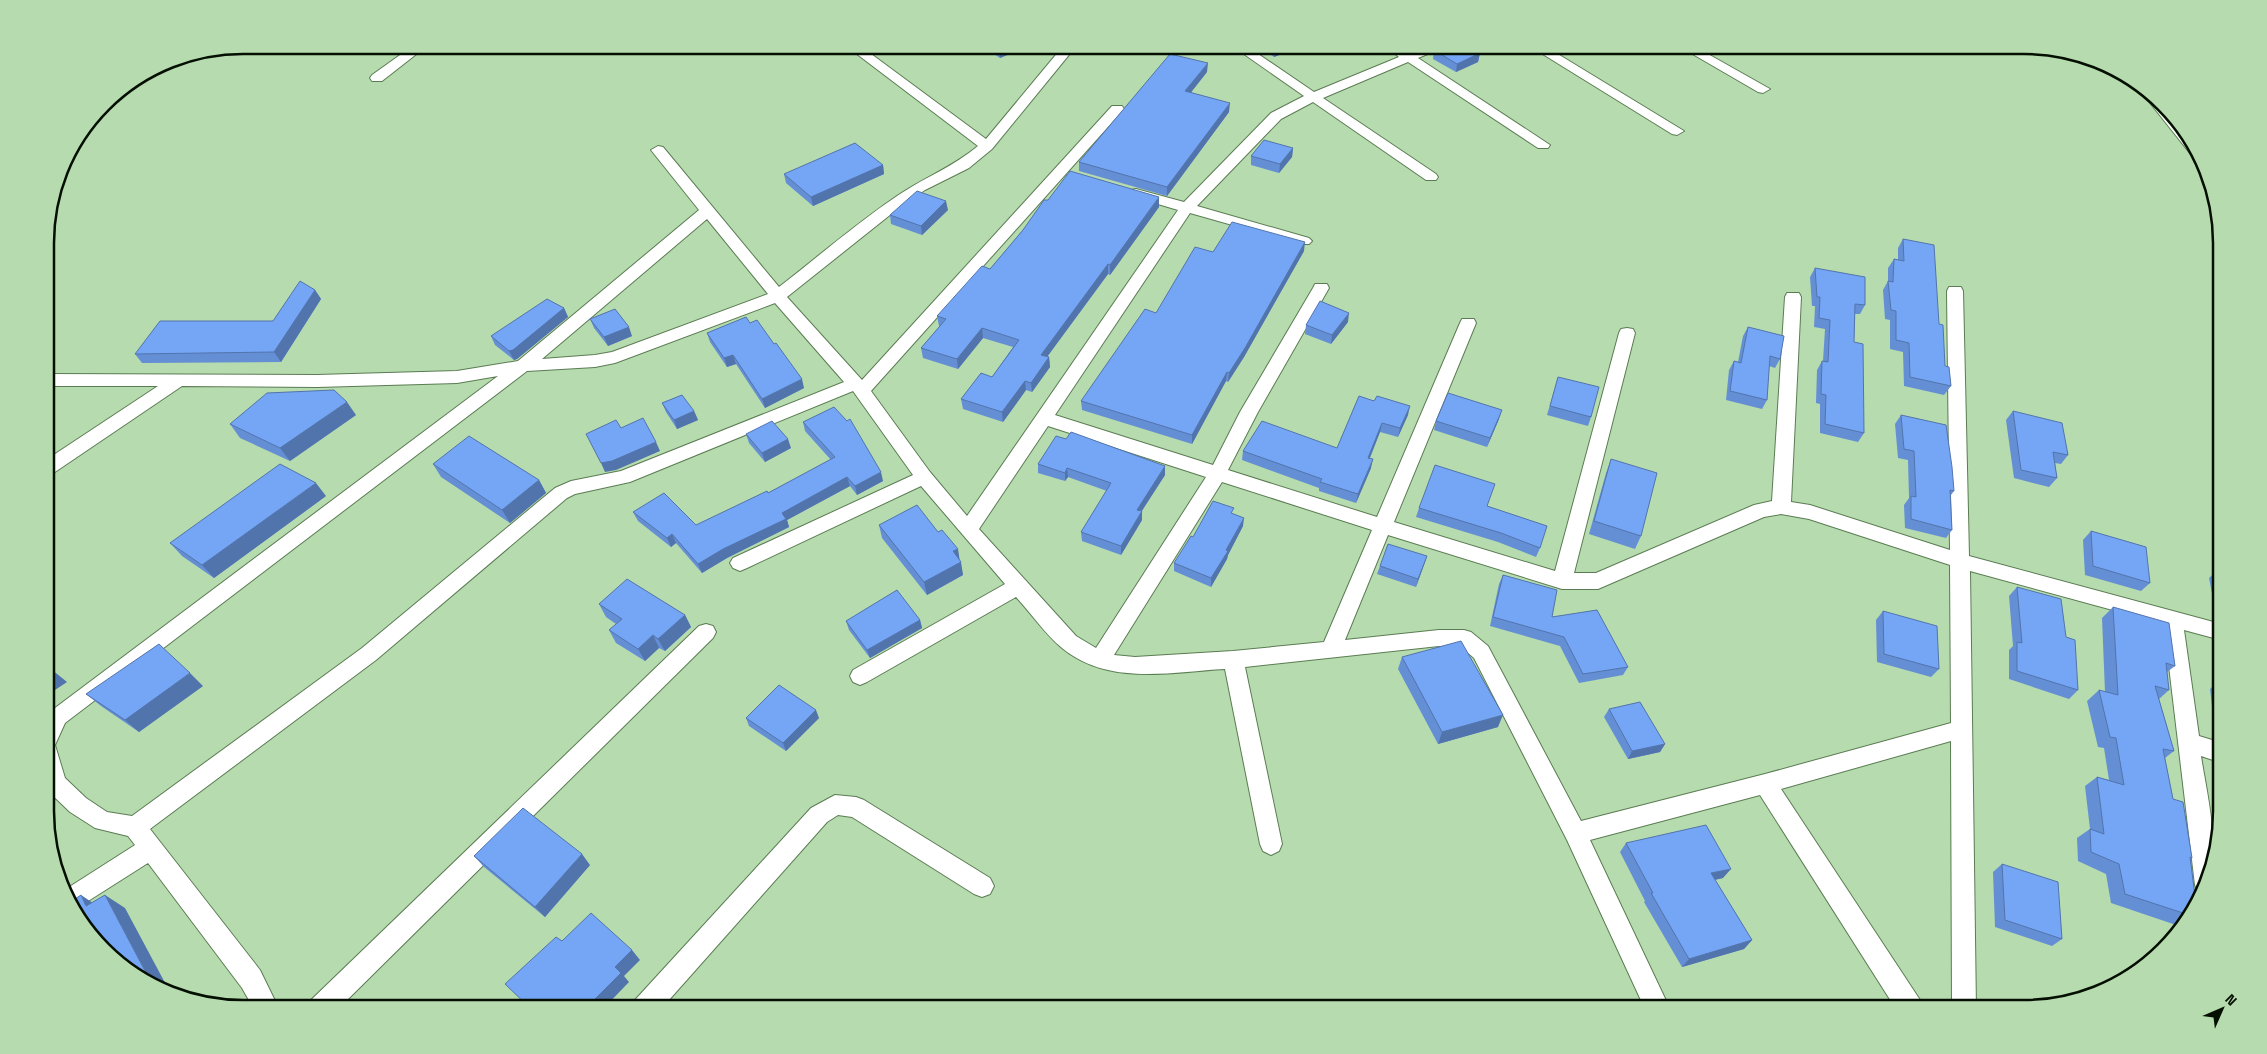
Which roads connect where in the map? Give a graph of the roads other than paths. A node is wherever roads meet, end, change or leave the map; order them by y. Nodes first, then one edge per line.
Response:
1 (410, 54) edge
2 (863, 54) edge
3 (1064, 54) edge
4 (1251, 54) edge
5 (1406, 54) edge
6 (1414, 54) edge
7 (1549, 54) edge
8 (1699, 54) edge
9 (1409, 56) junction
10 (377, 78) dead end
11 (1763, 89) dead end
12 (1313, 97) junction
13 (1117, 109) dead end
14 (1677, 131) dead end
15 (1543, 145) dead end
16 (987, 146) junction
17 (658, 150) dead end
18 (1060, 172) junction
19 (1078, 177) edge
20 (1431, 177) dead end
21 (1123, 190) edge
22 (1186, 208) junction
23 (708, 210) junction
24 (1304, 241) edge
25 (1322, 288) dead end
26 (1955, 291) dead end
27 (778, 296) junction
28 (1793, 297) dead end
29 (1468, 323) dead end
30 (1627, 333) dead end
31 (522, 366) junction
32 (54, 380) edge
33 (178, 381) junction
34 (858, 387) junction
35 (1043, 418) junction
36 (54, 464) edge
37 (1217, 474) junction
38 (924, 477) junction
39 (1781, 507) junction
40 (1382, 526) junction
41 (968, 530) junction
42 (1960, 561) junction
43 (740, 563) dead end
44 (1562, 581) junction
45 (1018, 586) junction
46 (2173, 619) junction
47 (2213, 630) edge
48 (706, 632) dead end
49 (1331, 649) junction
50 (1233, 660) junction
51 (1099, 661) junction
52 (860, 676) dead end
53 (54, 724) edge
54 (1961, 729) junction
55 (2190, 743) junction
56 (2213, 750) edge
57 (54, 779) edge
58 (1765, 784) junction
59 (135, 827) junction
60 (1575, 833) junction
61 (1271, 844) dead end
62 (152, 848) junction
63 (2205, 867) edge
64 (982, 886) dead end
65 (74, 897) edge
66 (263, 1000) edge
67 (329, 1000) edge
68 (652, 1000) edge
69 (1654, 1000) edge
70 (1905, 1000) edge
71 (1964, 1000) edge

1 - 10 street
2 - 16 street
3 - 16 street
4 - 12 street
5 - 9 street
6 - 9 street
7 - 14 street
8 - 11 street
9 - 12 street
9 - 15 street
12 - 20 street
12 - 22 street
13 - 18 street
16 - 27 street
17 - 23 street
18 - 19 street
18 - 34 street
21 - 22 street
22 - 24 street
22 - 35 street
23 - 27 street
23 - 31 street
25 - 37 street
26 - 42 street
27 - 31 street
27 - 34 street
28 - 39 street
29 - 40 street
30 - 44 street
31 - 33 street
31 - 53 street
32 - 33 street
33 - 36 street
34 - 38 street
34 - 59 street
35 - 37 street
35 - 41 street
37 - 40 street
37 - 51 street
38 - 41 street
38 - 43 street
39 - 42 street
39 - 44 street
40 - 44 street
40 - 49 street
41 - 45 street
42 - 46 street
42 - 54 street
45 - 51 street
45 - 52 street
46 - 47 street
46 - 55 street
48 - 67 street
49 - 50 street
49 - 60 street
50 - 51 street
50 - 61 street
54 - 58 street
54 - 71 street
55 - 56 street
55 - 63 street
57 - 59 street
58 - 60 street
58 - 70 street
59 - 62 street
60 - 69 street
62 - 65 street
62 - 66 street
64 - 68 street

